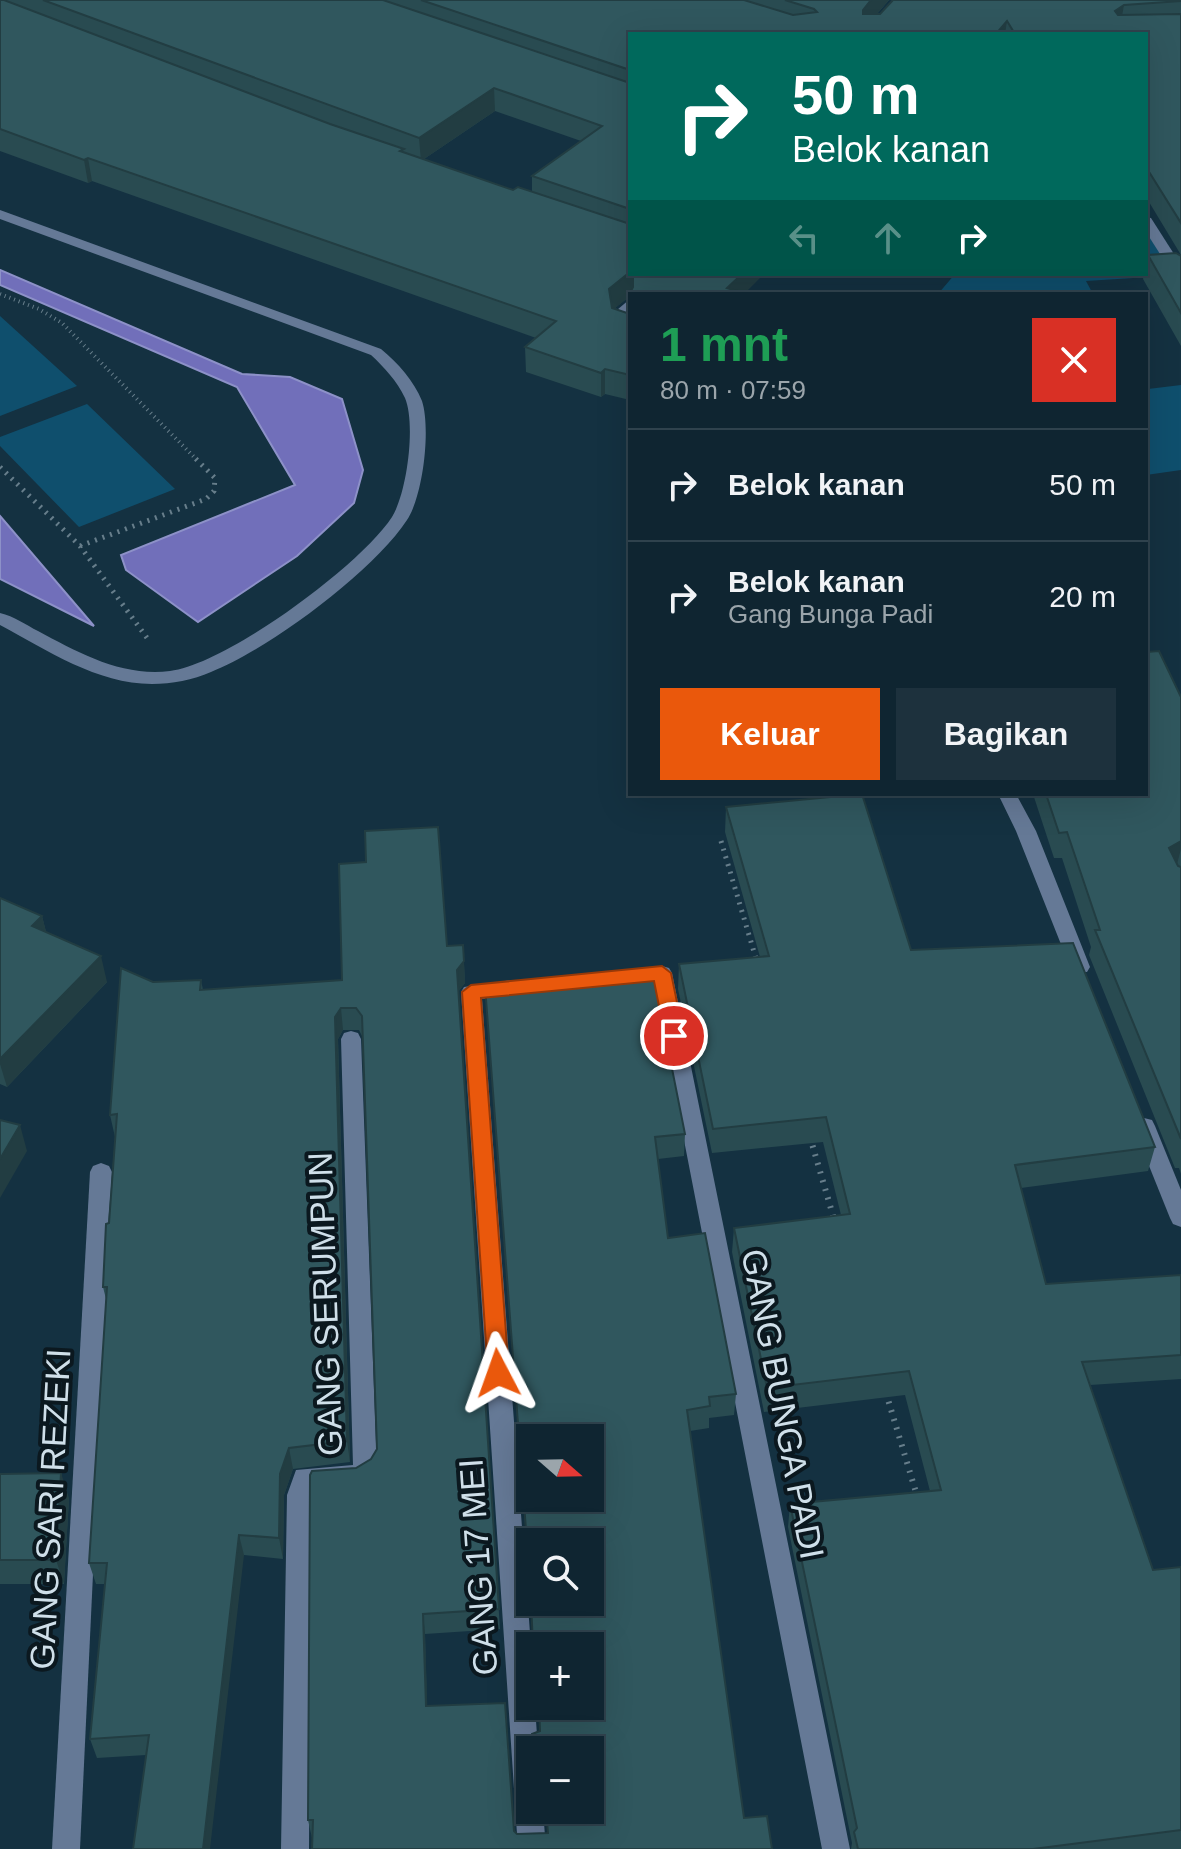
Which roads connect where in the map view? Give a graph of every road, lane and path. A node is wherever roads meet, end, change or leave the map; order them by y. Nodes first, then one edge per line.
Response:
1 (0, 214) edge
2 (1148, 224) edge
3 (1181, 276) edge
4 (0, 294) edge
5 (628, 305) edge
6 (628, 330) edge
7 (0, 467) edge
8 (80, 546) junction
9 (0, 618) edge
10 (175, 676) junction
11 (1008, 796) edge
12 (721, 841) dead end
13 (762, 978) edge
14 (1089, 988) edge
15 (471, 992) joint
16 (351, 1039) dead end
17 (1135, 1103) edge
18 (808, 1131) edge
19 (101, 1172) dead end
20 (1181, 1218) edge
21 (835, 1223) edge
22 (886, 1391) edge
23 (922, 1513) edge
24 (66, 1849) edge
25 (295, 1849) edge
26 (532, 1849) edge
27 (836, 1849) edge

1 - 10 street
2 - 3 street
4 - 8 path
5 - 6 street
7 - 8 path
8 - 10 path
9 - 10 street
11 - 14 street
12 - 13 path
15 - 26 street, GANG 17 MEI
15 - 27 street, GANG BUNGA PADI
16 - 25 street, GANG SERUMPUN
17 - 20 street
18 - 21 path
19 - 24 street, GANG SARI REZEKI
22 - 23 path

